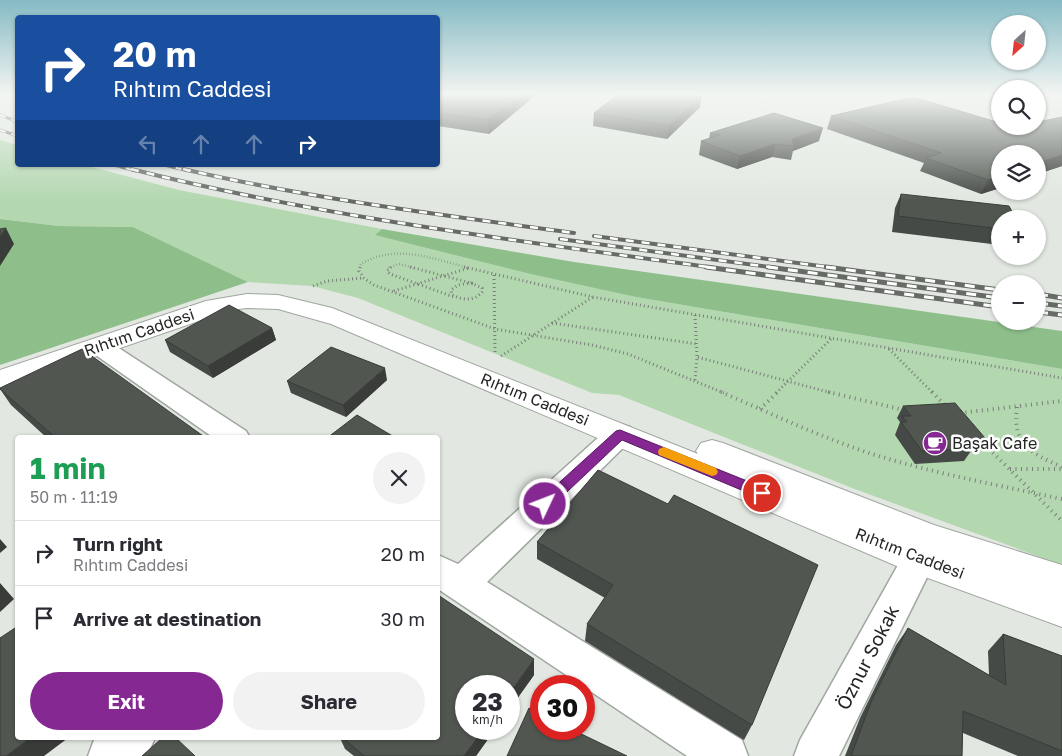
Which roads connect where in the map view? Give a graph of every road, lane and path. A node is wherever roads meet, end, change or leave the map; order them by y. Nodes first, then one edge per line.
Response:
1 (470, 268) junction
2 (494, 275) junction
3 (446, 276) junction
4 (418, 284) junction
5 (475, 284) junction
6 (393, 292) junction
7 (454, 297) junction
8 (593, 297) junction
9 (695, 316) junction
10 (552, 323) junction
11 (495, 329) junction
12 (532, 336) junction
13 (831, 339) junction
14 (697, 344) junction
15 (99, 346) junction
16 (889, 349) junction
17 (495, 354) dead end
18 (501, 356) dead end
19 (697, 357) junction
20 (0, 372) edge
21 (1062, 378) edge
22 (0, 380) edge
23 (695, 380) junction
24 (788, 381) junction
25 (1062, 401) edge
26 (1017, 406) junction
27 (948, 407) edge
28 (760, 409) junction
29 (910, 410) edge
30 (961, 421) edge
31 (620, 434) junction
32 (232, 435) edge
33 (975, 435) edge
34 (1062, 468) edge
35 (1010, 470) junction
36 (1032, 492) junction
37 (1062, 499) edge
38 (1062, 521) edge
39 (919, 559) junction
40 (449, 577) edge
41 (1062, 581) edge
42 (1062, 609) edge
43 (130, 740) edge
44 (110, 756) edge
45 (726, 756) edge
46 (816, 756) edge

1 - 2 path
1 - 3 path
1 - 6 path
2 - 8 path
2 - 11 path
3 - 4 path
3 - 4 path
3 - 5 path
4 - 6 path
4 - 7 path
5 - 7 path
5 - 7 path
6 - 11 path
8 - 9 path
8 - 10 path
9 - 13 path
9 - 14 path
10 - 12 path
10 - 14 path
11 - 12 path
11 - 17 path
12 - 18 path
12 - 23 path
13 - 16 path
13 - 24 path
14 - 19 path
15 - 22 main road, Rıhtım Caddesi
15 - 31 main road, Rıhtım Caddesi
15 - 32 street
16 - 21 path
16 - 27 path
19 - 23 path
19 - 24 path
20 - 41 main road, Rıhtım Caddesi
23 - 28 path
24 - 28 path
24 - 29 path
25 - 26 path
26 - 30 path
26 - 34 path
28 - 36 path
31 - 39 main road, Rıhtım Caddesi
31 - 40 street
33 - 35 path
34 - 35 path
35 - 36 path
36 - 37 path
36 - 38 path
39 - 42 main road, Rıhtım Caddesi
39 - 46 street, Öznur Sokak
40 - 45 street
43 - 44 street

